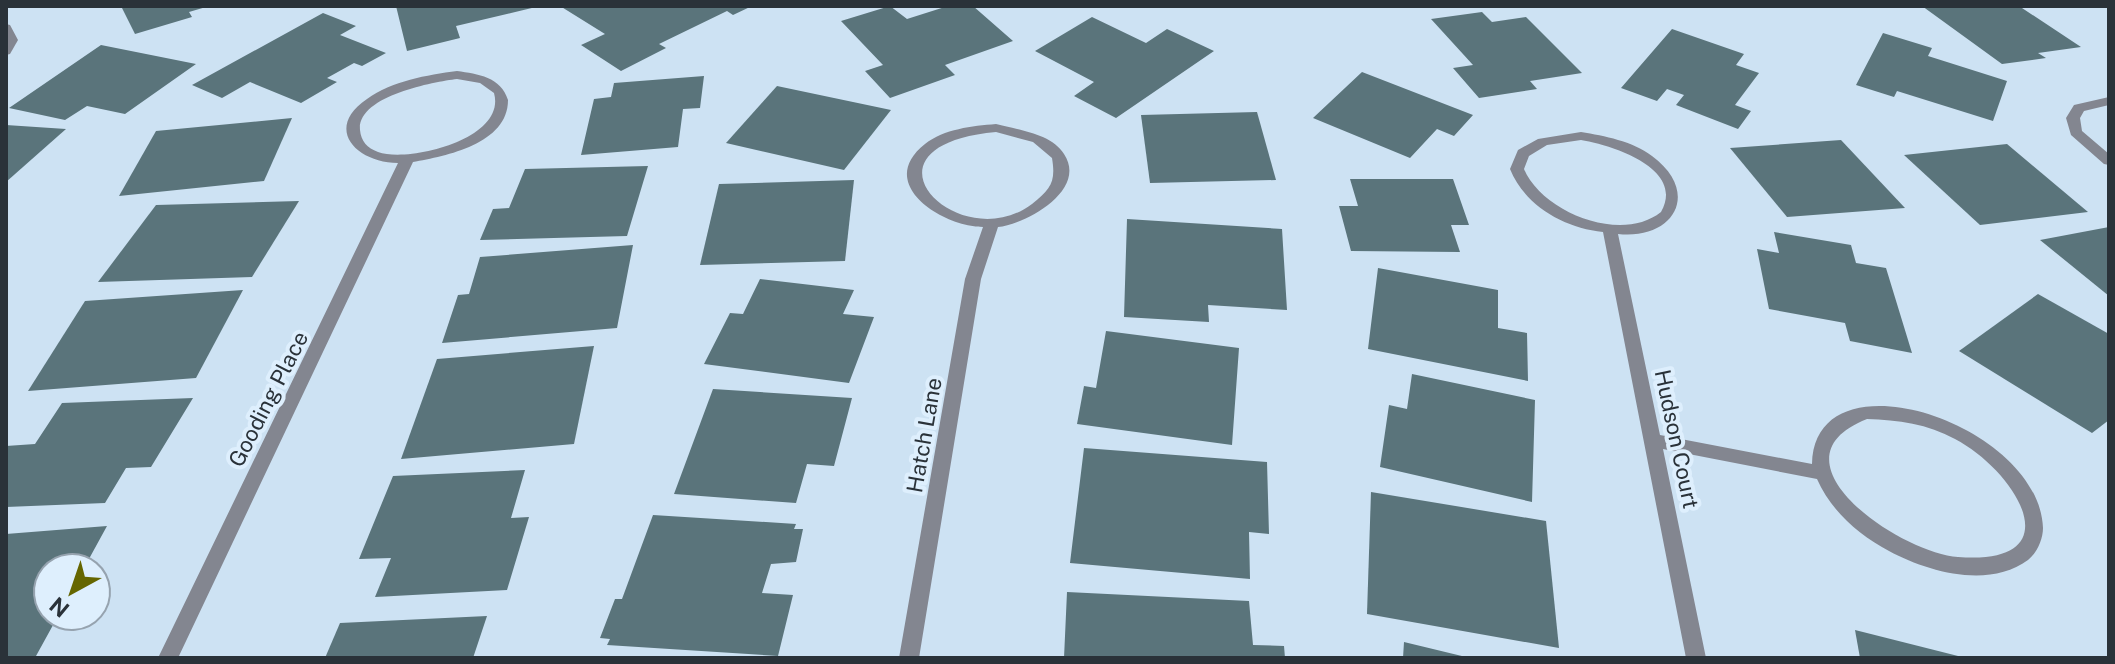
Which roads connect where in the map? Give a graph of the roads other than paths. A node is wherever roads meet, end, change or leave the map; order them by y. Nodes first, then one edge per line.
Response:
1 (6, 28) edge
2 (6, 51) edge
3 (2109, 101) edge
4 (407, 159) junction
5 (2109, 161) edge
6 (992, 222) junction
7 (1610, 230) junction
8 (1652, 440) junction
9 (1823, 473) junction
10 (168, 658) edge
11 (909, 658) edge
12 (1696, 658) edge

1 - 2 street
3 - 5 street
4 - 4 street
4 - 10 street, Gooding Place
6 - 6 street
6 - 11 street, Hatch Lane
7 - 7 street
7 - 8 street, Hudson Court
8 - 9 street
8 - 12 street, Hudson Court
9 - 9 street

